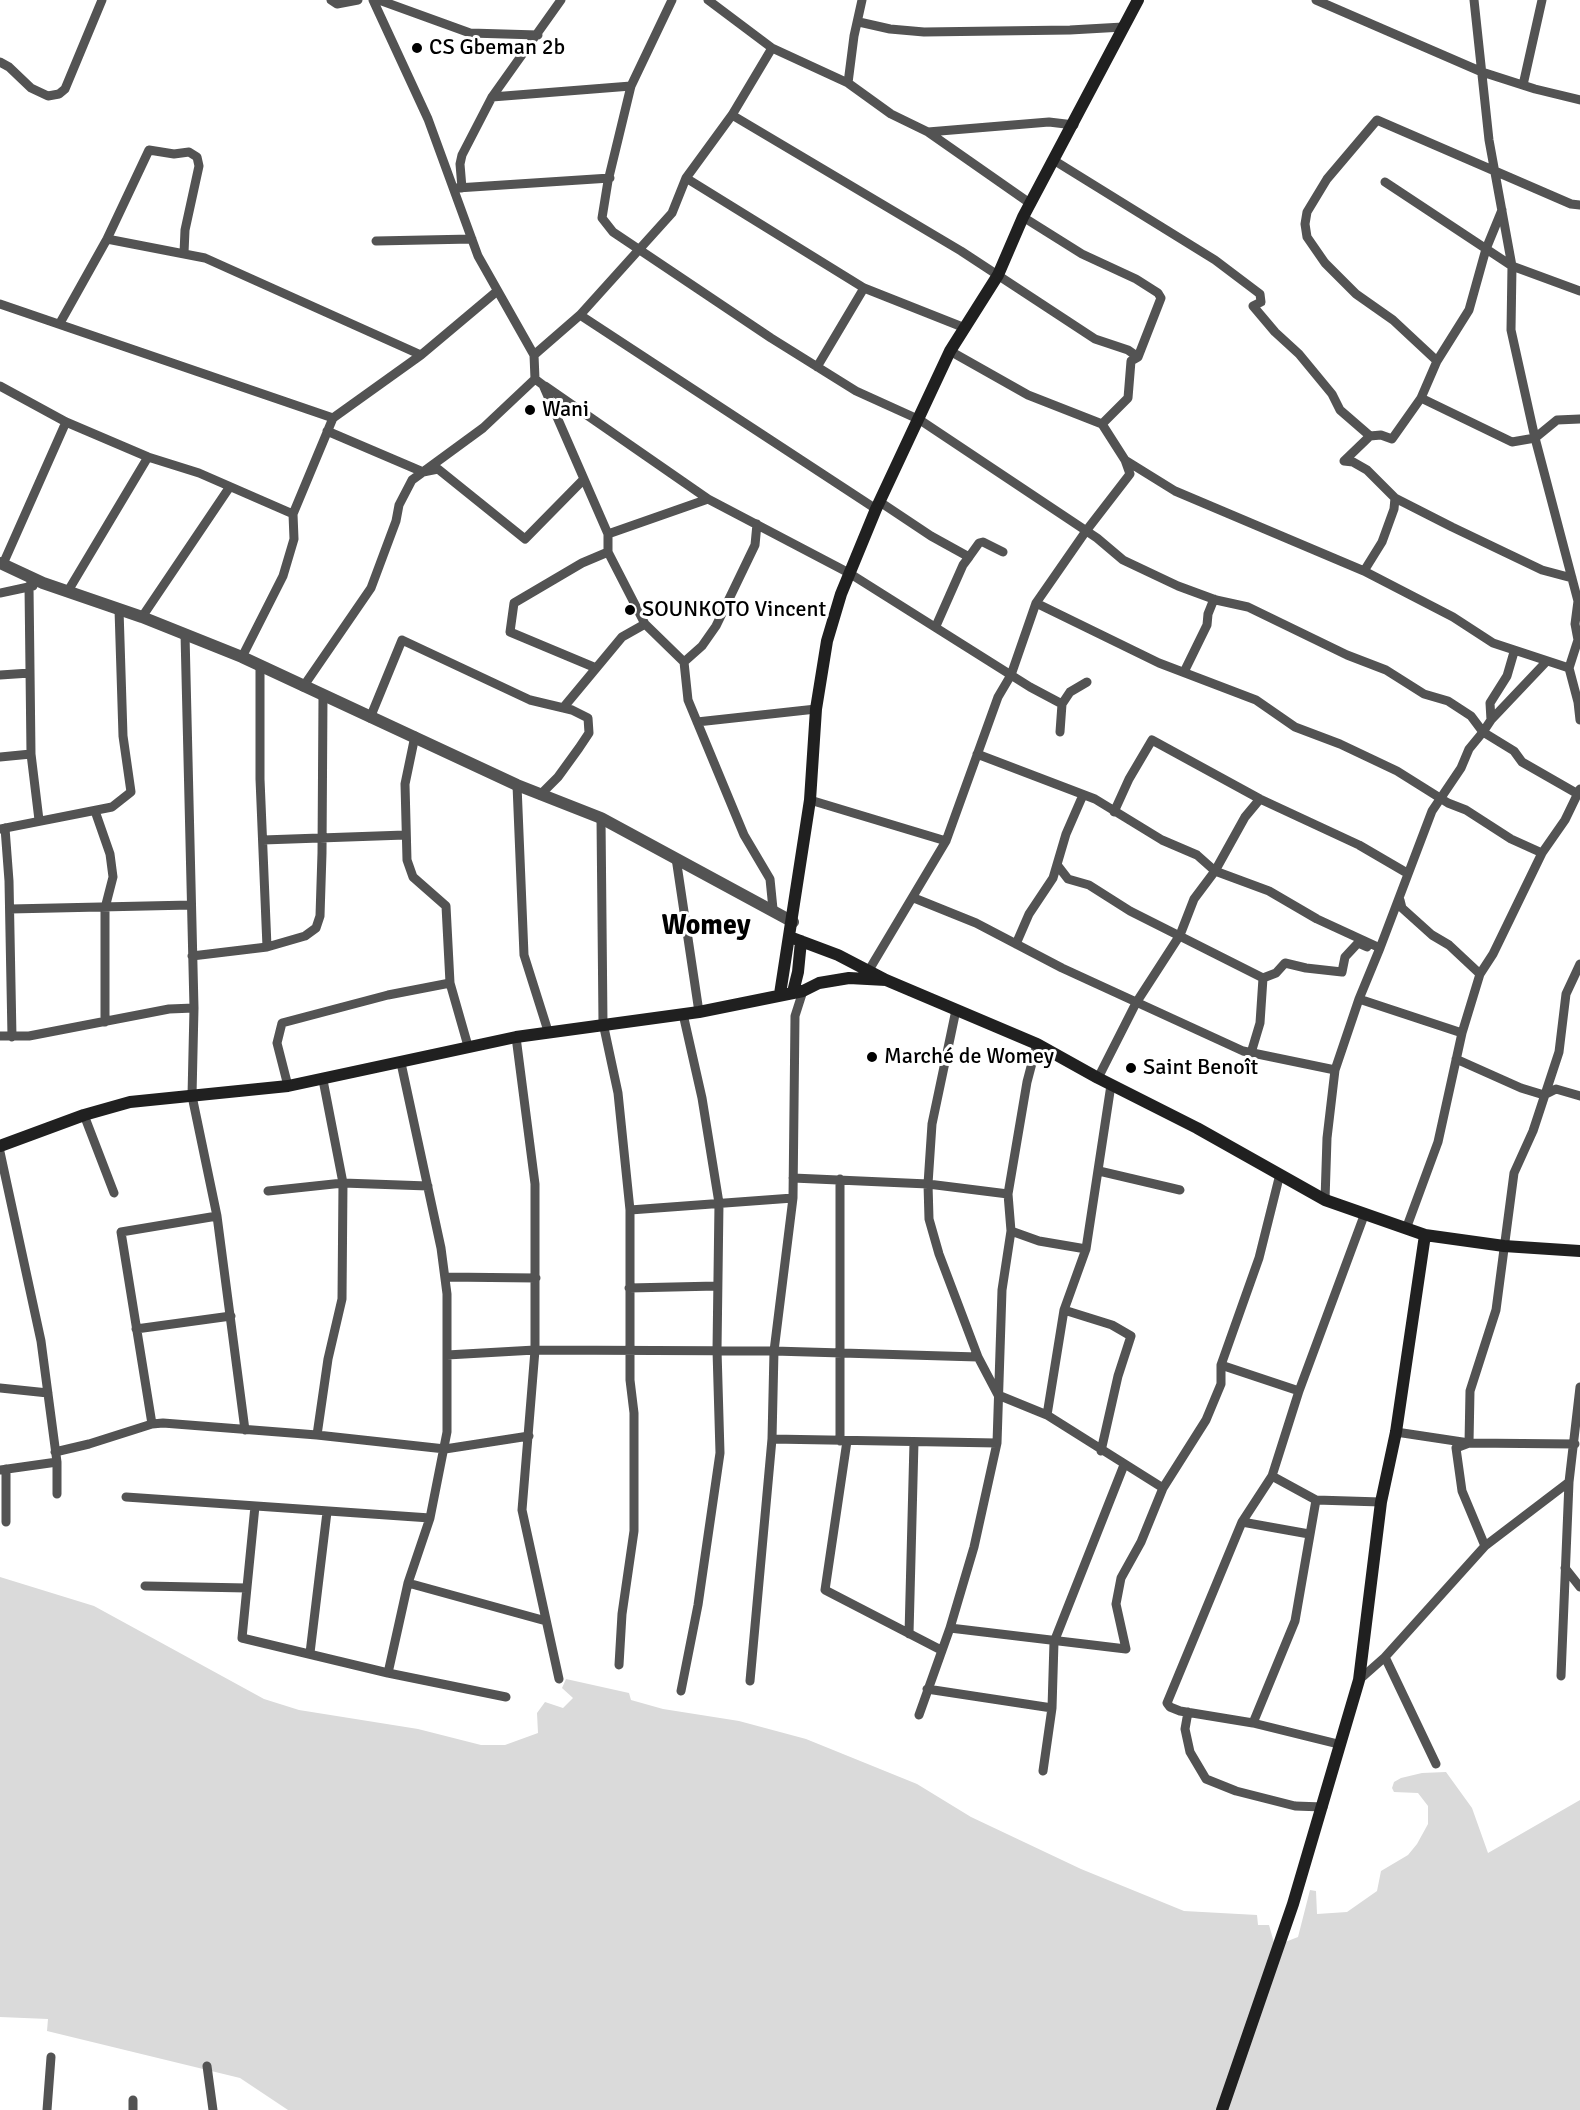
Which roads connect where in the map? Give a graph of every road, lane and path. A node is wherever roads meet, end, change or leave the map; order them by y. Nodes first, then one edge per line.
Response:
1 (102, 0) edge
2 (330, 0) edge
3 (358, 0) edge
4 (373, 0) edge
5 (379, 0) edge
6 (561, 0) edge
7 (672, 0) edge
8 (708, 0) edge
9 (862, 0) edge
10 (1138, 0) edge
11 (1316, 0) edge
12 (1474, 0) edge
13 (1542, 0) edge
14 (859, 22) junction
15 (1123, 27) junction
16 (538, 35) junction
17 (772, 48) junction
18 (0, 62) edge
19 (1482, 72) junction
20 (848, 83) junction
21 (1523, 85) junction
22 (631, 86) junction
23 (492, 97) junction
24 (1580, 100) edge
25 (732, 115) junction
26 (1074, 125) junction
27 (928, 132) junction
28 (1055, 161) junction
29 (1494, 168) junction
30 (610, 178) junction
31 (686, 178) junction
32 (1385, 182) dead end
33 (458, 188) junction
34 (1030, 204) junction
35 (1580, 205) edge
36 (1503, 209) junction
37 (1023, 217) junction
38 (107, 239) junction
39 (472, 239) junction
40 (376, 241) dead end
41 (639, 248) junction
42 (1486, 249) junction
43 (184, 253) junction
44 (1512, 266) junction
45 (998, 275) junction
46 (864, 288) junction
47 (1580, 291) edge
48 (496, 292) junction
49 (0, 303) edge
50 (580, 315) junction
51 (60, 323) junction
52 (965, 328) junction
53 (951, 351) junction
54 (421, 355) junction
55 (534, 355) junction
56 (1138, 357) junction
57 (1437, 361) junction
58 (817, 367) junction
59 (535, 379) junction
60 (543, 385) junction
61 (0, 386) edge
62 (1421, 398) junction
63 (333, 418) junction
64 (1580, 419) edge
65 (920, 420) junction
66 (66, 422) junction
67 (1102, 424) junction
68 (327, 431) junction
69 (1370, 436) junction
70 (1534, 438) junction
71 (148, 457) junction
72 (1125, 460) junction
73 (423, 472) junction
74 (583, 480) junction
75 (229, 488) junction
76 (1395, 498) junction
77 (708, 499) junction
78 (878, 505) junction
79 (293, 514) junction
80 (757, 524) junction
81 (1086, 531) junction
82 (608, 534) junction
83 (608, 552) junction
84 (1003, 552) dead end
85 (969, 557) junction
86 (1, 563) edge
87 (1365, 571) junction
88 (849, 573) junction
89 (1572, 578) junction
90 (43, 583) junction
91 (29, 586) junction
92 (68, 591) junction
93 (0, 593) edge
94 (1214, 599) junction
95 (1036, 603) junction
96 (119, 609) junction
97 (142, 617) junction
98 (645, 624) junction
99 (936, 626) junction
100 (185, 634) junction
101 (1579, 641) edge
102 (1514, 652) junction
103 (242, 657) junction
104 (684, 662) junction
105 (1546, 662) junction
106 (260, 666) junction
107 (596, 668) junction
108 (1569, 668) junction
109 (1185, 672) junction
110 (30, 673) junction
111 (0, 675) edge
112 (1011, 675) junction
113 (1088, 682) dead end
114 (303, 687) junction
115 (323, 696) junction
116 (1062, 704) junction
117 (562, 708) junction
118 (816, 709) junction
119 (370, 718) junction
120 (1491, 720) junction
121 (1580, 720) edge
122 (697, 722) junction
123 (1060, 732) dead end
124 (1483, 732) junction
125 (415, 736) junction
126 (31, 754) junction
127 (977, 754) junction
128 (0, 757) edge
129 (517, 785) junction
130 (1579, 791) edge
131 (540, 795) junction
132 (1083, 795) junction
133 (1441, 798) junction
134 (1260, 799) junction
135 (810, 800) junction
136 (95, 811) junction
137 (1114, 812) junction
138 (601, 818) junction
139 (39, 820) junction
140 (3, 828) edge
141 (405, 835) junction
142 (322, 838) junction
143 (263, 840) junction
144 (946, 841) junction
145 (1542, 853) junction
146 (676, 858) junction
147 (1058, 866) junction
148 (1215, 871) junction
149 (1407, 873) junction
150 (914, 898) junction
151 (1400, 900) junction
152 (191, 905) junction
153 (105, 908) junction
154 (10, 909) junction
155 (772, 909) junction
156 (793, 922) junction
157 (1180, 935) junction
158 (796, 939) junction
159 (1016, 944) junction
160 (267, 947) junction
161 (1380, 950) junction
162 (192, 956) junction
163 (1580, 964) edge
164 (869, 970) junction
165 (1480, 974) junction
166 (1263, 978) junction
167 (886, 980) junction
168 (450, 983) junction
169 (792, 992) junction
170 (1359, 999) junction
171 (1136, 1003) junction
172 (194, 1008) junction
173 (956, 1010) junction
174 (699, 1012) junction
175 (683, 1014) junction
176 (105, 1022) junction
177 (603, 1023) junction
178 (548, 1031) junction
179 (1462, 1033) junction
180 (0, 1036) edge
181 (12, 1037) junction
182 (516, 1037) junction
183 (1037, 1044) junction
184 (468, 1046) junction
185 (1251, 1053) junction
186 (1456, 1059) junction
187 (401, 1063) junction
188 (1335, 1070) junction
189 (1098, 1078) junction
190 (323, 1080) junction
191 (1111, 1085) junction
192 (288, 1086) junction
193 (1544, 1095) junction
194 (192, 1096) junction
195 (1580, 1096) edge
196 (84, 1115) junction
197 (0, 1146) edge
198 (0, 1152) edge
199 (1099, 1171) junction
200 (1280, 1174) junction
201 (793, 1178) junction
202 (840, 1179) junction
203 (344, 1183) junction
204 (928, 1184) junction
205 (428, 1186) junction
206 (1180, 1190) dead end
207 (267, 1191) dead end
208 (114, 1193) dead end
209 (1008, 1194) junction
210 (793, 1198) junction
211 (1325, 1200) junction
212 (719, 1203) junction
213 (630, 1210) junction
214 (1365, 1213) junction
215 (217, 1216) junction
216 (1406, 1229) junction
217 (1011, 1232) junction
218 (1425, 1235) junction
219 (1504, 1246) junction
220 (1086, 1249) junction
221 (1580, 1251) edge
222 (445, 1277) junction
223 (536, 1278) junction
224 (717, 1286) junction
225 (629, 1288) junction
226 (1064, 1310) junction
227 (231, 1316) junction
228 (136, 1329) junction
229 (535, 1350) junction
230 (717, 1350) junction
231 (630, 1351) junction
232 (774, 1351) junction
233 (841, 1353) junction
234 (447, 1355) junction
235 (978, 1357) junction
236 (1221, 1365) junction
237 (1580, 1387) edge
238 (0, 1388) edge
239 (1299, 1391) junction
240 (48, 1393) junction
241 (998, 1395) junction
242 (1047, 1415) junction
243 (152, 1424) junction
244 (245, 1430) junction
245 (1396, 1432) junction
246 (317, 1435) junction
247 (529, 1437) junction
248 (772, 1439) junction
249 (843, 1441) junction
250 (914, 1442) junction
251 (997, 1443) junction
252 (1469, 1443) junction
253 (1575, 1444) junction
254 (446, 1449) junction
255 (1101, 1451) junction
256 (55, 1452) junction
257 (57, 1462) junction
258 (1124, 1465) junction
259 (3, 1469) edge
260 (1272, 1476) junction
261 (1569, 1482) junction
262 (1163, 1488) junction
263 (57, 1494) dead end
264 (126, 1497) dead end
265 (1317, 1500) junction
266 (1381, 1502) junction
267 (255, 1506) junction
268 (327, 1512) junction
269 (1568, 1513) junction
270 (1580, 1514) edge
271 (429, 1518) junction
272 (6, 1522) dead end
273 (1242, 1522) junction
274 (1309, 1534) junction
275 (1485, 1546) junction
276 (1565, 1568) junction
277 (408, 1584) junction
278 (145, 1586) dead end
279 (1580, 1587) edge
280 (247, 1588) junction
281 (546, 1621) junction
282 (950, 1628) junction
283 (909, 1634) junction
284 (1054, 1642) junction
285 (941, 1650) junction
286 (310, 1653) junction
287 (1385, 1657) junction
288 (619, 1665) dead end
289 (388, 1673) junction
290 (1561, 1676) dead end
291 (559, 1679) dead end
292 (1359, 1680) junction
293 (750, 1681) dead end
294 (927, 1689) junction
295 (681, 1691) dead end
296 (506, 1697) dead end
297 (1052, 1708) junction
298 (1188, 1712) junction
299 (919, 1715) dead end
300 (1253, 1723) junction
301 (1338, 1743) junction
302 (1436, 1764) dead end
303 (1043, 1771) dead end
304 (1323, 1807) junction
305 (51, 2057) dead end
306 (207, 2066) dead end
307 (46, 2110) edge
308 (213, 2110) edge
309 (1222, 2110) edge

1 - 18 street
2 - 3 street
4 - 33 street
5 - 16 street
6 - 16 street
7 - 22 street
8 - 17 street
9 - 14 street
10 - 15 main road
11 - 19 street
12 - 19 street
13 - 21 street
14 - 15 street
14 - 20 street
15 - 26 main road
16 - 23 street
17 - 20 street
17 - 25 street
19 - 21 street
19 - 29 street
20 - 27 street
21 - 24 street
22 - 23 street
22 - 30 street
23 - 33 street
25 - 31 street
25 - 45 street
26 - 27 street
26 - 28 main road
27 - 34 street
28 - 34 main road
28 - 69 street
29 - 35 street
29 - 36 street
29 - 57 street
30 - 33 street
30 - 41 street
31 - 41 street
31 - 46 street
32 - 42 street
33 - 39 street
34 - 37 main road
36 - 42 street
36 - 44 street
37 - 45 main road
37 - 56 street
38 - 43 street
38 - 43 street
38 - 51 street
39 - 40 street
39 - 48 street
41 - 50 street
41 - 58 street
42 - 44 street
42 - 57 street
43 - 54 street
44 - 47 street
44 - 70 street
45 - 52 main road
45 - 56 street
46 - 52 street
46 - 58 street
48 - 54 street
48 - 55 street
49 - 51 street
50 - 55 street
50 - 78 street
51 - 63 street
52 - 53 main road
53 - 65 main road
53 - 67 street
54 - 63 street
55 - 59 street
56 - 67 street
57 - 62 street
58 - 65 street
59 - 60 street
59 - 73 street
60 - 74 street
60 - 77 street
61 - 66 street
62 - 69 street
62 - 70 street
63 - 68 street
64 - 70 street
65 - 78 main road
65 - 81 street
66 - 71 street
66 - 86 street
67 - 72 street
68 - 73 street
68 - 79 street
69 - 76 street
70 - 89 street
71 - 75 street
71 - 92 street
72 - 81 street
72 - 87 street
73 - 74 street
73 - 114 street
74 - 82 street
75 - 79 street
75 - 97 street
76 - 87 street
76 - 89 street
77 - 80 street
77 - 82 street
78 - 85 street
78 - 88 main road
79 - 103 street
80 - 88 street
80 - 104 street
81 - 94 street
81 - 95 street
82 - 83 street
83 - 98 street
83 - 107 street
84 - 85 street
85 - 99 street
86 - 90 street
87 - 102 street
88 - 99 street
88 - 118 main road
89 - 101 street
90 - 91 street
90 - 92 street
91 - 93 street
91 - 110 street
92 - 96 street
94 - 109 street
94 - 124 street
95 - 109 street
95 - 112 street
96 - 97 street
96 - 136 street
97 - 100 street
98 - 104 street
98 - 107 street
99 - 112 street
100 - 103 street
100 - 152 street
101 - 108 street
102 - 105 street
102 - 120 street
103 - 106 street
104 - 122 street
105 - 108 street
105 - 120 street
106 - 114 street
106 - 143 street
107 - 117 street
108 - 121 street
109 - 133 street
110 - 111 street
110 - 126 street
112 - 116 street
112 - 127 street
113 - 116 street
114 - 115 street
115 - 119 street
115 - 142 street
116 - 123 street
117 - 119 street
117 - 131 street
118 - 122 street
118 - 135 main road
119 - 125 street
120 - 124 street
122 - 155 street
124 - 130 street
124 - 133 street
125 - 129 street
125 - 141 street
126 - 128 street
126 - 139 street
127 - 132 street
127 - 144 street
129 - 131 street
129 - 178 street
130 - 145 street
131 - 138 street
132 - 137 street
132 - 147 street
133 - 145 street
133 - 149 street
134 - 137 street
134 - 148 street
134 - 149 street
135 - 144 street
135 - 156 main road
136 - 139 street
136 - 153 street
137 - 148 street
138 - 146 street
138 - 177 street
139 - 140 street
140 - 154 street
141 - 142 street
141 - 168 street
142 - 143 street
142 - 160 street
143 - 160 street
144 - 150 street
145 - 165 street
146 - 155 street
146 - 174 street
147 - 157 street
147 - 159 street
148 - 157 street
148 - 161 street
149 - 151 street
150 - 159 street
150 - 164 street
151 - 161 street
151 - 165 street
152 - 153 street
152 - 162 street
153 - 154 street
153 - 176 street
154 - 181 street
155 - 156 street
156 - 158 main road
157 - 166 street
157 - 171 street
158 - 164 main road
158 - 169 main road
159 - 171 street
160 - 162 street
161 - 166 street
161 - 170 street
162 - 172 street
163 - 193 street
164 - 167 main road
165 - 179 street
166 - 185 street
167 - 169 main road
167 - 173 main road
168 - 184 street
168 - 192 street
169 - 174 main road
169 - 201 street
170 - 179 street
170 - 188 street
171 - 185 street
171 - 189 street
172 - 176 street
172 - 194 street
173 - 183 main road
173 - 204 street
174 - 175 main road
175 - 177 main road
175 - 212 street
176 - 181 street
177 - 178 main road
177 - 213 street
178 - 182 main road
179 - 186 street
180 - 181 street
182 - 184 main road
182 - 223 street
183 - 189 main road
183 - 209 street
184 - 187 main road
185 - 188 street
186 - 193 street
186 - 216 street
187 - 190 main road
187 - 205 street
188 - 211 street
189 - 191 main road
190 - 192 main road
190 - 203 street
191 - 199 street
191 - 200 main road
192 - 194 main road
193 - 195 street
193 - 219 street
194 - 196 main road
194 - 215 street
196 - 197 main road
196 - 208 street
198 - 240 street
199 - 206 street
199 - 220 street
200 - 211 main road
200 - 236 street
201 - 202 street
201 - 210 street
202 - 204 street
202 - 233 street
203 - 205 street
203 - 207 street
203 - 246 street
204 - 209 street
204 - 235 street
205 - 222 street
209 - 217 street
210 - 212 street
210 - 232 street
211 - 214 main road
212 - 213 street
212 - 224 street
213 - 225 street
214 - 216 main road
214 - 239 street
215 - 227 street
215 - 228 street
216 - 218 main road
217 - 220 street
217 - 241 street
218 - 219 main road
218 - 245 main road
219 - 221 main road
219 - 252 street
220 - 226 street
222 - 223 street
222 - 234 street
223 - 229 street
224 - 225 street
224 - 230 street
225 - 231 street
226 - 242 street
226 - 255 street
227 - 228 street
227 - 244 street
228 - 243 street
229 - 231 street
229 - 234 street
229 - 247 street
230 - 231 street
230 - 232 street
230 - 295 street
231 - 288 street
232 - 233 street
232 - 248 street
233 - 235 street
233 - 249 street
234 - 254 street
235 - 241 street
236 - 239 street
236 - 262 street
237 - 253 street
238 - 240 street
239 - 260 street
240 - 256 street
241 - 242 street
241 - 251 street
242 - 255 street
243 - 244 street
243 - 256 street
244 - 246 street
245 - 252 street
245 - 266 main road
246 - 254 street
247 - 254 street
247 - 281 street
248 - 249 street
248 - 293 street
249 - 250 street
249 - 283 street
250 - 251 street
250 - 283 street
251 - 282 street
252 - 253 street
252 - 275 street
253 - 261 street
254 - 271 street
255 - 258 street
256 - 257 street
257 - 259 street
257 - 263 street
258 - 262 street
258 - 284 street
259 - 272 street
260 - 265 street
260 - 273 street
261 - 269 street
261 - 275 street
262 - 284 street
264 - 267 street
265 - 266 street
265 - 274 street
266 - 292 main road
267 - 268 street
267 - 280 street
268 - 271 street
268 - 286 street
269 - 270 street
269 - 276 street
271 - 277 street
273 - 274 street
273 - 298 street
274 - 300 street
275 - 287 street
276 - 279 street
276 - 290 street
277 - 281 street
277 - 289 street
278 - 280 street
280 - 286 street
281 - 291 street
282 - 284 street
282 - 285 street
283 - 285 street
284 - 297 street
285 - 294 street
286 - 289 street
287 - 292 street
287 - 302 street
289 - 296 street
292 - 301 main road
294 - 297 street
294 - 299 street
297 - 303 street
298 - 300 street
298 - 304 street
300 - 301 street
301 - 304 main road
304 - 309 main road
305 - 307 street
306 - 308 street

